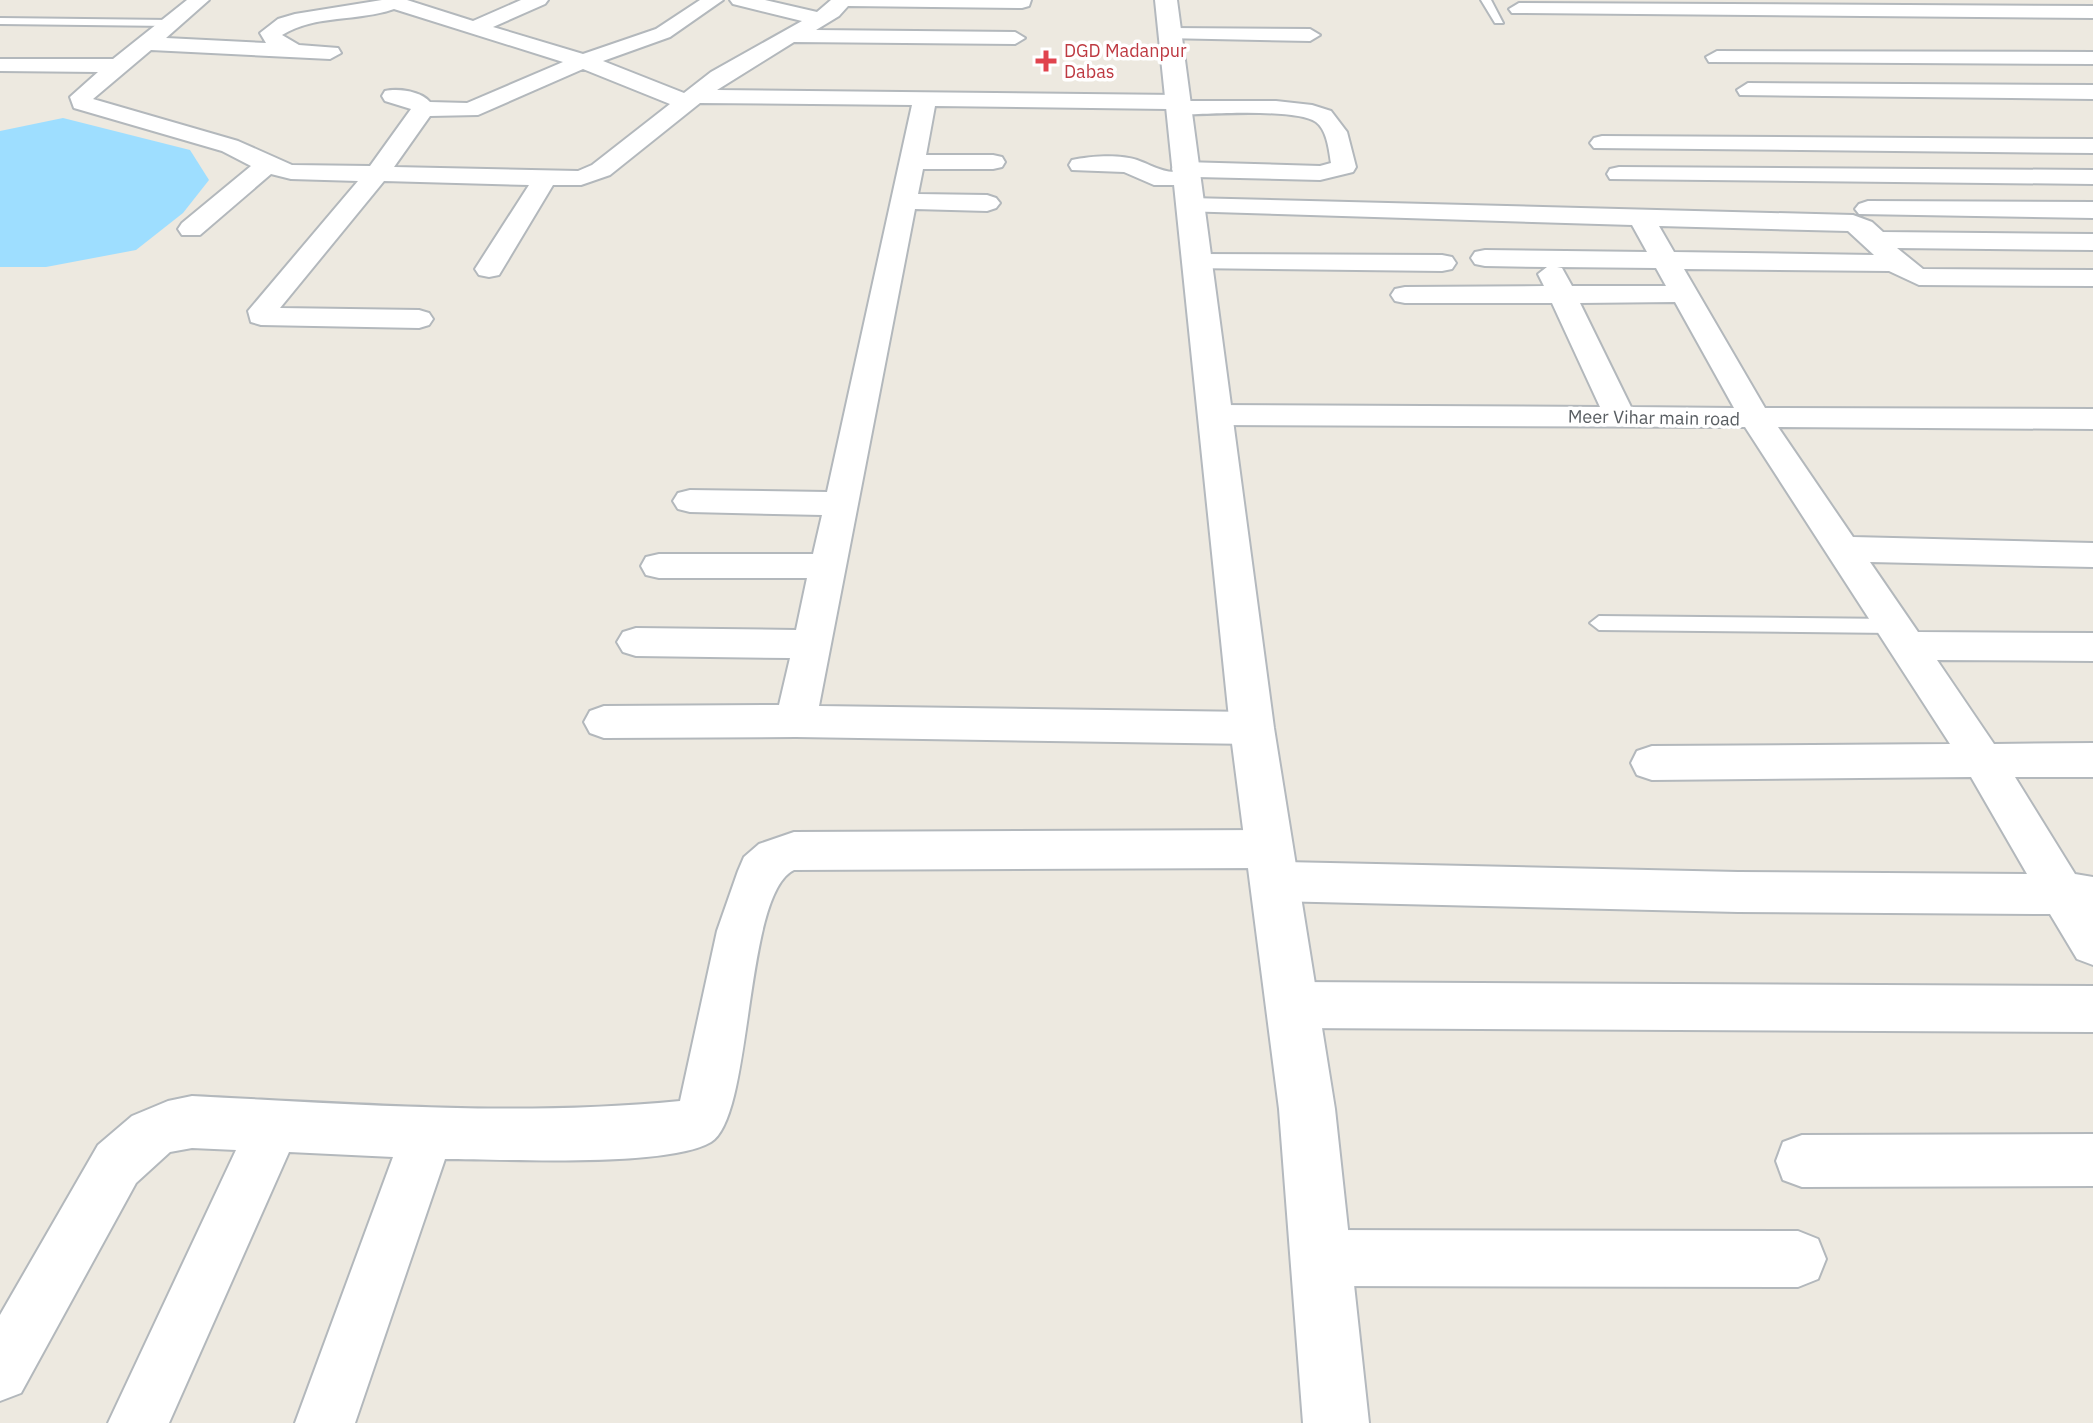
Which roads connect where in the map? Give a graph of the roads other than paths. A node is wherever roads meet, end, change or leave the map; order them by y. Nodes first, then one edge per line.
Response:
1 (199, 0) edge
2 (538, 0) edge
3 (713, 0) edge
4 (740, 0) edge
5 (842, 0) edge
6 (1486, 0) edge
7 (1022, 1) edge
8 (395, 2) edge
9 (1912, 5) edge
10 (1519, 9) dead end
11 (2093, 12) edge
12 (1168, 17) edge
13 (820, 19) junction
14 (0, 21) edge
15 (1499, 21) dead end
16 (170, 23) junction
17 (476, 27) junction
18 (1537, 30) dead end
19 (2093, 30) edge
20 (1947, 33) junction
21 (1310, 35) dead end
22 (791, 36) junction
23 (144, 43) junction
24 (295, 50) junction
25 (330, 53) dead end
26 (1717, 57) dead end
27 (1976, 58) junction
28 (2093, 58) edge
29 (583, 61) junction
30 (0, 65) edge
31 (116, 66) junction
32 (1748, 90) dead end
33 (2017, 92) junction
34 (2093, 92) edge
35 (393, 96) dead end
36 (689, 99) junction
37 (925, 99) junction
38 (1178, 105) junction
39 (423, 109) junction
40 (2038, 110) dead end
41 (2060, 128) dead end
42 (1602, 143) dead end
43 (2089, 149) edge
44 (914, 162) junction
45 (993, 162) dead end
46 (267, 165) junction
47 (1081, 165) dead end
48 (377, 174) junction
49 (1619, 174) dead end
50 (546, 177) junction
51 (2093, 177) edge
52 (1187, 185) junction
53 (906, 201) junction
54 (987, 203) dead end
55 (1868, 209) dead end
56 (2093, 210) edge
57 (1523, 217) junction
58 (1641, 218) junction
59 (191, 229) dead end
60 (1875, 240) junction
61 (2093, 242) edge
62 (1544, 257) junction
63 (1485, 258) dead end
64 (1661, 259) junction
65 (1197, 262) junction
66 (1442, 263) dead end
67 (1894, 263) junction
68 (489, 269) dead end
69 (2093, 278) edge
70 (1683, 294) junction
71 (1405, 295) dead end
72 (1561, 296) junction
73 (419, 319) dead end
74 (1215, 415) junction
75 (1621, 418) junction
76 (1756, 419) junction
77 (2089, 424) edge
78 (690, 501) dead end
79 (841, 504) junction
80 (1841, 549) junction
81 (2093, 555) edge
82 (659, 566) dead end
83 (828, 566) junction
84 (1599, 623) dead end
85 (1900, 636) junction
86 (636, 642) dead end
87 (812, 644) junction
88 (2093, 647) edge
89 (796, 721) junction
90 (604, 722) dead end
91 (1252, 728) junction
92 (2093, 760) edge
93 (1984, 762) junction
94 (1652, 763) dead end
95 (1271, 865) junction
96 (2079, 894) edge
97 (2093, 944) edge
98 (1293, 1005) junction
99 (2093, 1009) edge
100 (275, 1125) junction
101 (428, 1133) junction
102 (2093, 1160) edge
103 (1802, 1161) dead end
104 (1324, 1258) junction
105 (1798, 1259) dead end
106 (0, 1372) edge
107 (138, 1423) edge
108 (325, 1423) edge
109 (1336, 1423) edge

1 - 16 street
2 - 17 street
3 - 29 street
4 - 13 street
5 - 7 street
5 - 13 street
6 - 15 lane
7 - 22 street
8 - 17 street
8 - 24 street
9 - 10 street
9 - 11 street
9 - 20 street
12 - 21 street
12 - 38 main road
13 - 22 street
14 - 16 lane
16 - 23 street
17 - 29 street
18 - 20 street
19 - 20 street
20 - 27 street
22 - 36 street
23 - 24 street
23 - 31 street
24 - 25 street
26 - 27 street
27 - 28 street
27 - 33 street
29 - 36 street
29 - 39 street
30 - 31 street
31 - 46 street
32 - 33 street
33 - 34 street
33 - 40 street
35 - 39 street
36 - 37 street
36 - 50 street
37 - 38 street
37 - 44 street
38 - 52 main road
38 - 52 street
39 - 48 street
41 - 43 street
42 - 43 street
44 - 45 street
44 - 53 street
46 - 48 street
46 - 59 street
47 - 52 street
48 - 50 street
48 - 73 street
49 - 51 street
50 - 68 street
52 - 57 street
52 - 65 main road
53 - 54 street
53 - 79 street
55 - 56 street
57 - 58 street
57 - 62 street
58 - 60 street
58 - 64 street
60 - 61 street
60 - 67 street
62 - 63 street
62 - 64 street
62 - 72 street
64 - 67 street
64 - 70 street
65 - 66 street
65 - 74 main road
67 - 69 street
70 - 72 street
70 - 76 street
71 - 72 street
72 - 75 street
74 - 75 street, Meer Vihar main road
74 - 91 main road
75 - 76 street, Meer Vihar main road
76 - 77 street, Meer Vihar main road
76 - 80 street
78 - 79 street
79 - 83 street
80 - 81 street
80 - 85 street
82 - 83 street
83 - 87 street
84 - 85 lane
85 - 88 street
85 - 93 street
86 - 87 street
87 - 89 street
89 - 90 street
89 - 91 street
91 - 95 main road
92 - 93 street
93 - 94 street
93 - 96 street
95 - 96 street
95 - 98 main road
95 - 101 street
96 - 97 street
98 - 99 street
98 - 104 main road
100 - 101 street
100 - 106 street
100 - 107 street
101 - 108 street
102 - 103 street
104 - 105 street
104 - 109 main road

